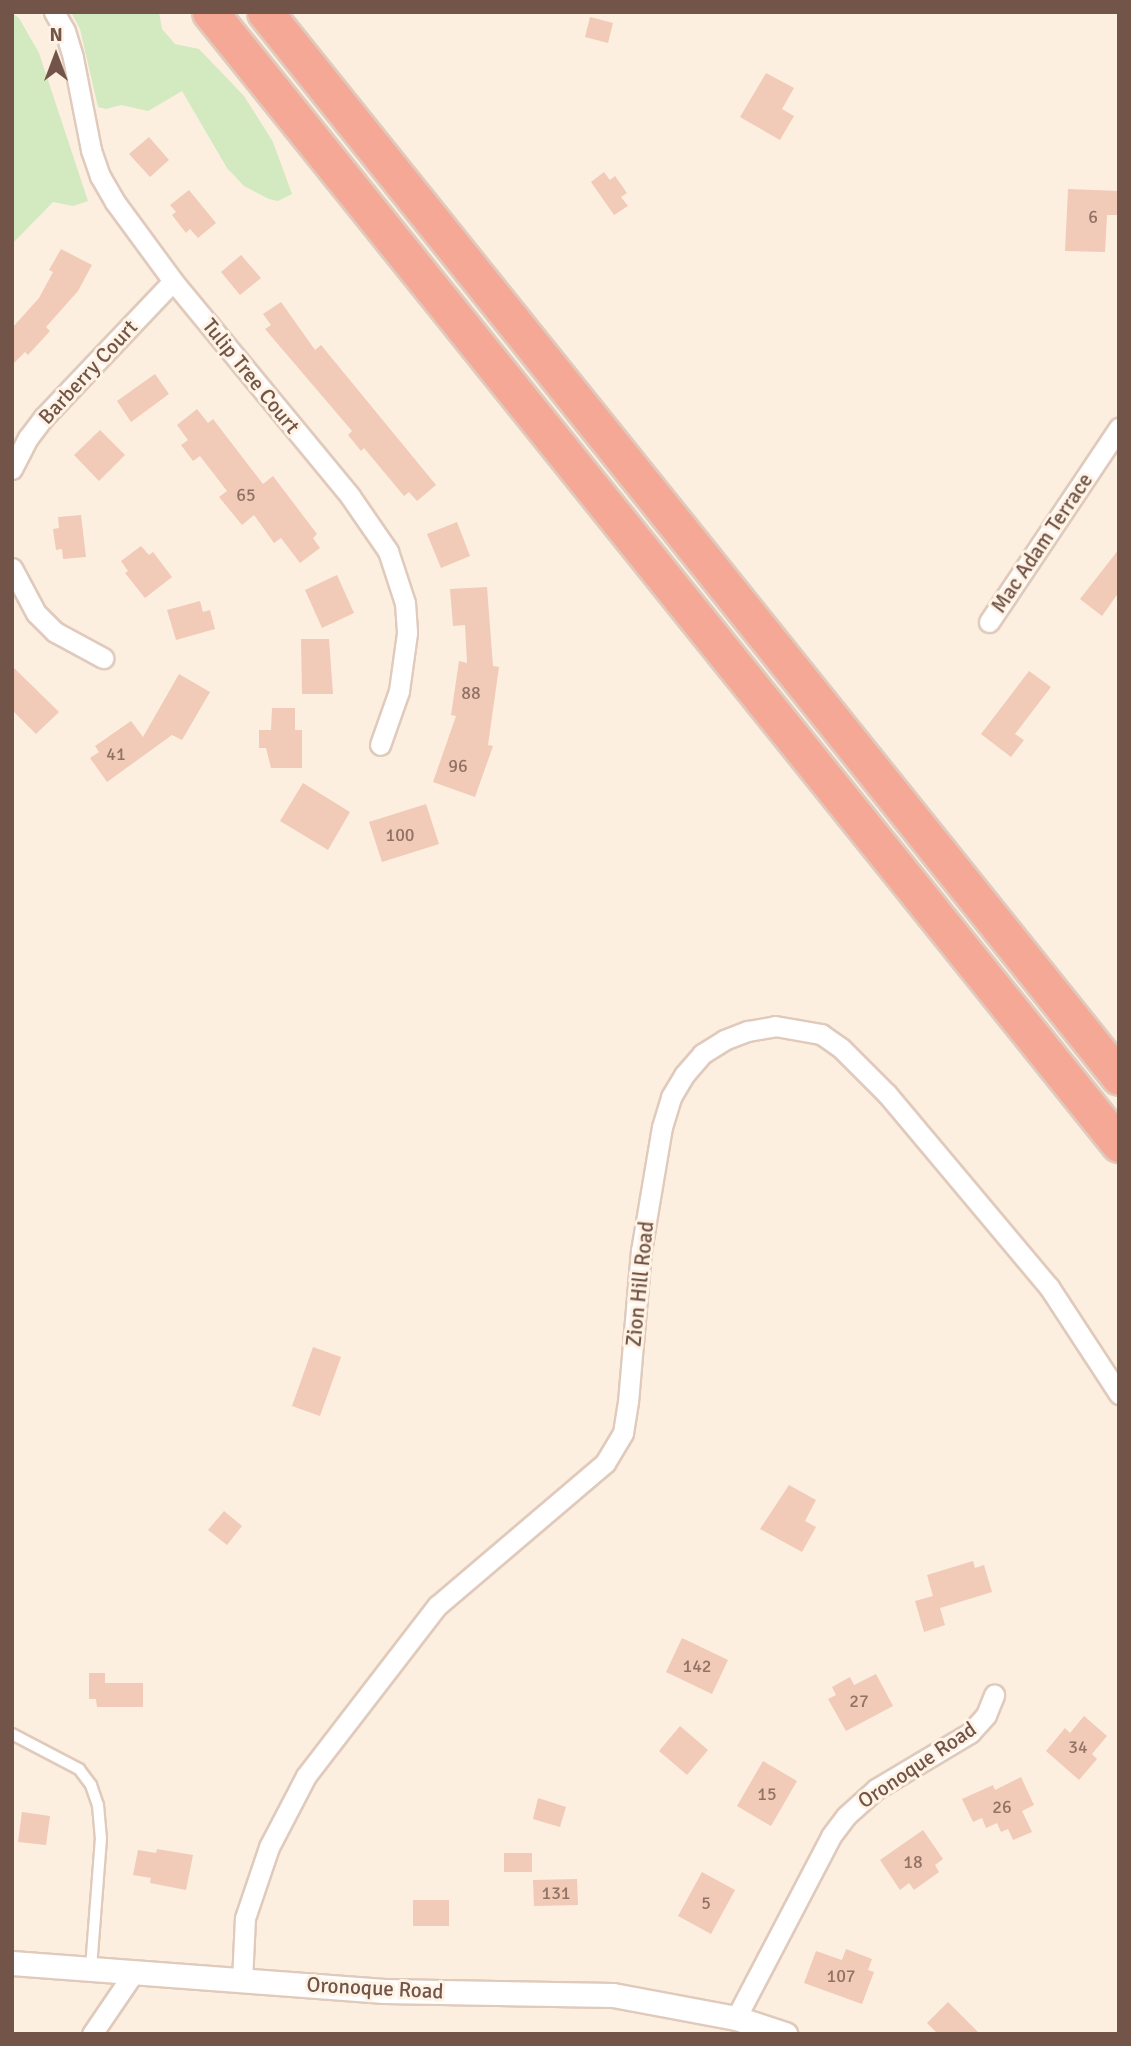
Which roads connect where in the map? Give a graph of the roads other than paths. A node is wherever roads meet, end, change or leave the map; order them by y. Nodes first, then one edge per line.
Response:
1 (54, 12) edge
2 (210, 12) edge
3 (265, 12) edge
4 (173, 281) junction
5 (1119, 428) edge
6 (12, 469) edge
7 (12, 568) edge
8 (989, 622) dead end
9 (103, 658) dead end
10 (380, 745) dead end
11 (1119, 1076) edge
12 (1119, 1144) edge
13 (1119, 1394) edge
14 (994, 1695) dead end
15 (12, 1734) edge
16 (12, 1963) edge
17 (91, 1968) junction
18 (135, 1971) junction
19 (242, 1981) junction
20 (736, 2018) junction
21 (92, 2034) edge
22 (785, 2034) edge

1 - 4 street, Tulip Tree Court
2 - 12 highway
3 - 11 highway
4 - 6 street, Barberry Court
4 - 10 street, Tulip Tree Court
5 - 8 street, Mac Adam Terrace
7 - 9 street
13 - 19 street, Zion Hill Road
14 - 20 street, Oronoque Road
15 - 17 lane
16 - 17 street, Oronoque Road
17 - 18 street, Oronoque Road
18 - 19 street, Oronoque Road
18 - 21 street
19 - 20 street, Oronoque Road
20 - 22 street, Oronoque Road

